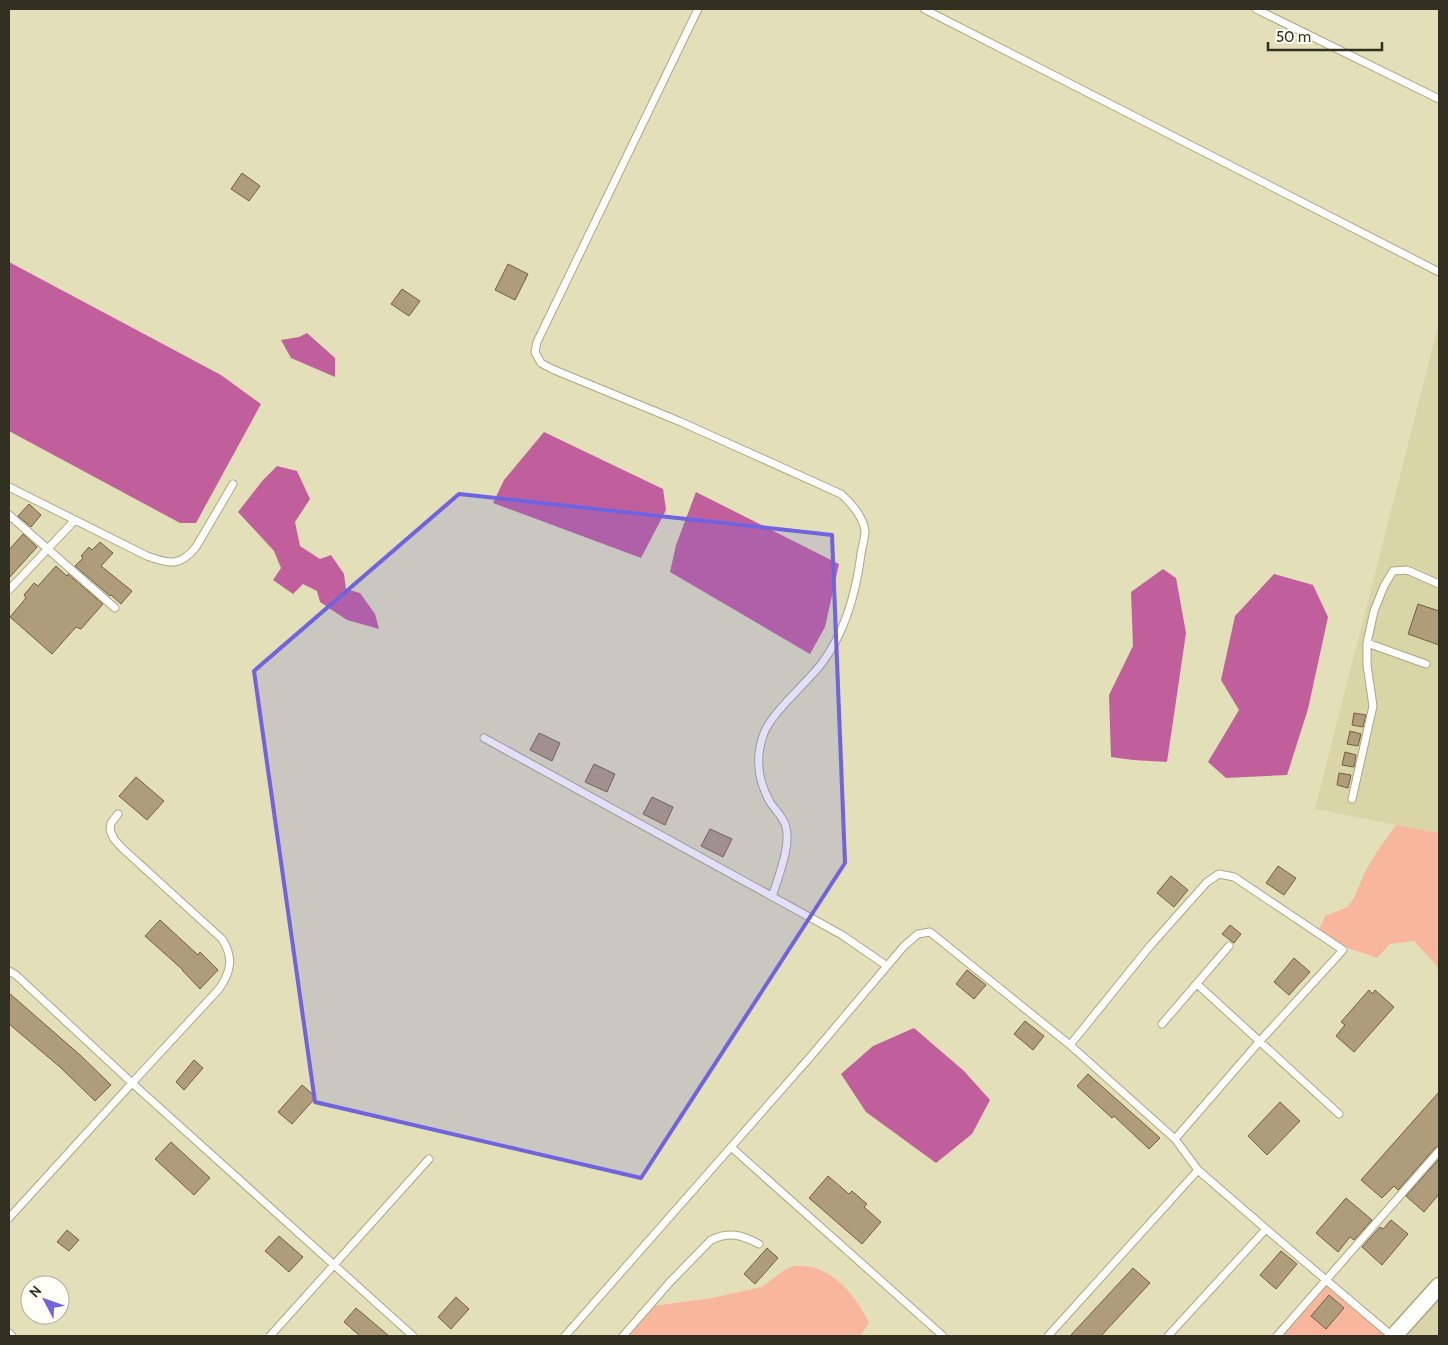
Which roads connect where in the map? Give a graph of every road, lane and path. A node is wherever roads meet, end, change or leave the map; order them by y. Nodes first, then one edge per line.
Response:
1 (698, 9) edge
2 (924, 9) edge
3 (1256, 9) edge
4 (1439, 99) edge
5 (1439, 272) edge
6 (233, 484) dead end
7 (9, 487) edge
8 (9, 515) edge
9 (75, 520) junction
10 (48, 549) junction
11 (1439, 584) edge
12 (9, 590) edge
13 (115, 608) dead end
14 (1367, 643) junction
15 (1426, 664) dead end
16 (484, 738) dead end
17 (1352, 800) dead end
18 (118, 814) dead end
19 (772, 896) junction
20 (1229, 946) dead end
21 (887, 966) junction
22 (9, 971) edge
23 (1197, 984) junction
24 (1162, 1024) dead end
25 (1259, 1042) junction
26 (1070, 1045) junction
27 (132, 1083) junction
28 (1339, 1114) dead end
29 (1175, 1139) junction
30 (731, 1147) junction
31 (1439, 1150) edge
32 (429, 1158) dead end
33 (1198, 1170) junction
34 (9, 1218) edge
35 (1266, 1229) junction
36 (759, 1244) dead end
37 (334, 1265) junction
38 (1326, 1280) junction
39 (1439, 1286) edge
40 (9, 1333) edge
41 (12, 1336) edge
42 (270, 1336) edge
43 (412, 1336) edge
44 (565, 1336) edge
45 (623, 1336) edge
46 (943, 1336) edge
47 (1048, 1336) edge
48 (1168, 1336) edge
49 (1276, 1336) edge
50 (1393, 1336) edge

1 - 19 lane
2 - 5 lane
3 - 4 lane
6 - 9 lane
7 - 9 lane
8 - 10 lane
9 - 10 lane
10 - 12 lane
10 - 13 lane
11 - 14 lane
14 - 15 lane
14 - 17 lane
16 - 19 lane
18 - 27 lane
19 - 21 lane
20 - 23 lane
21 - 26 lane
21 - 30 lane
22 - 27 lane
23 - 24 lane
23 - 25 lane
25 - 26 lane
25 - 28 lane
25 - 29 lane
26 - 29 lane
27 - 34 lane
27 - 37 lane
29 - 33 lane
30 - 44 lane
30 - 46 lane
31 - 38 lane
32 - 37 lane
33 - 35 lane
33 - 47 lane
35 - 38 lane
35 - 48 lane
36 - 45 lane
37 - 42 lane
37 - 43 lane
38 - 49 lane
38 - 50 lane
39 - 50 street
40 - 41 lane

